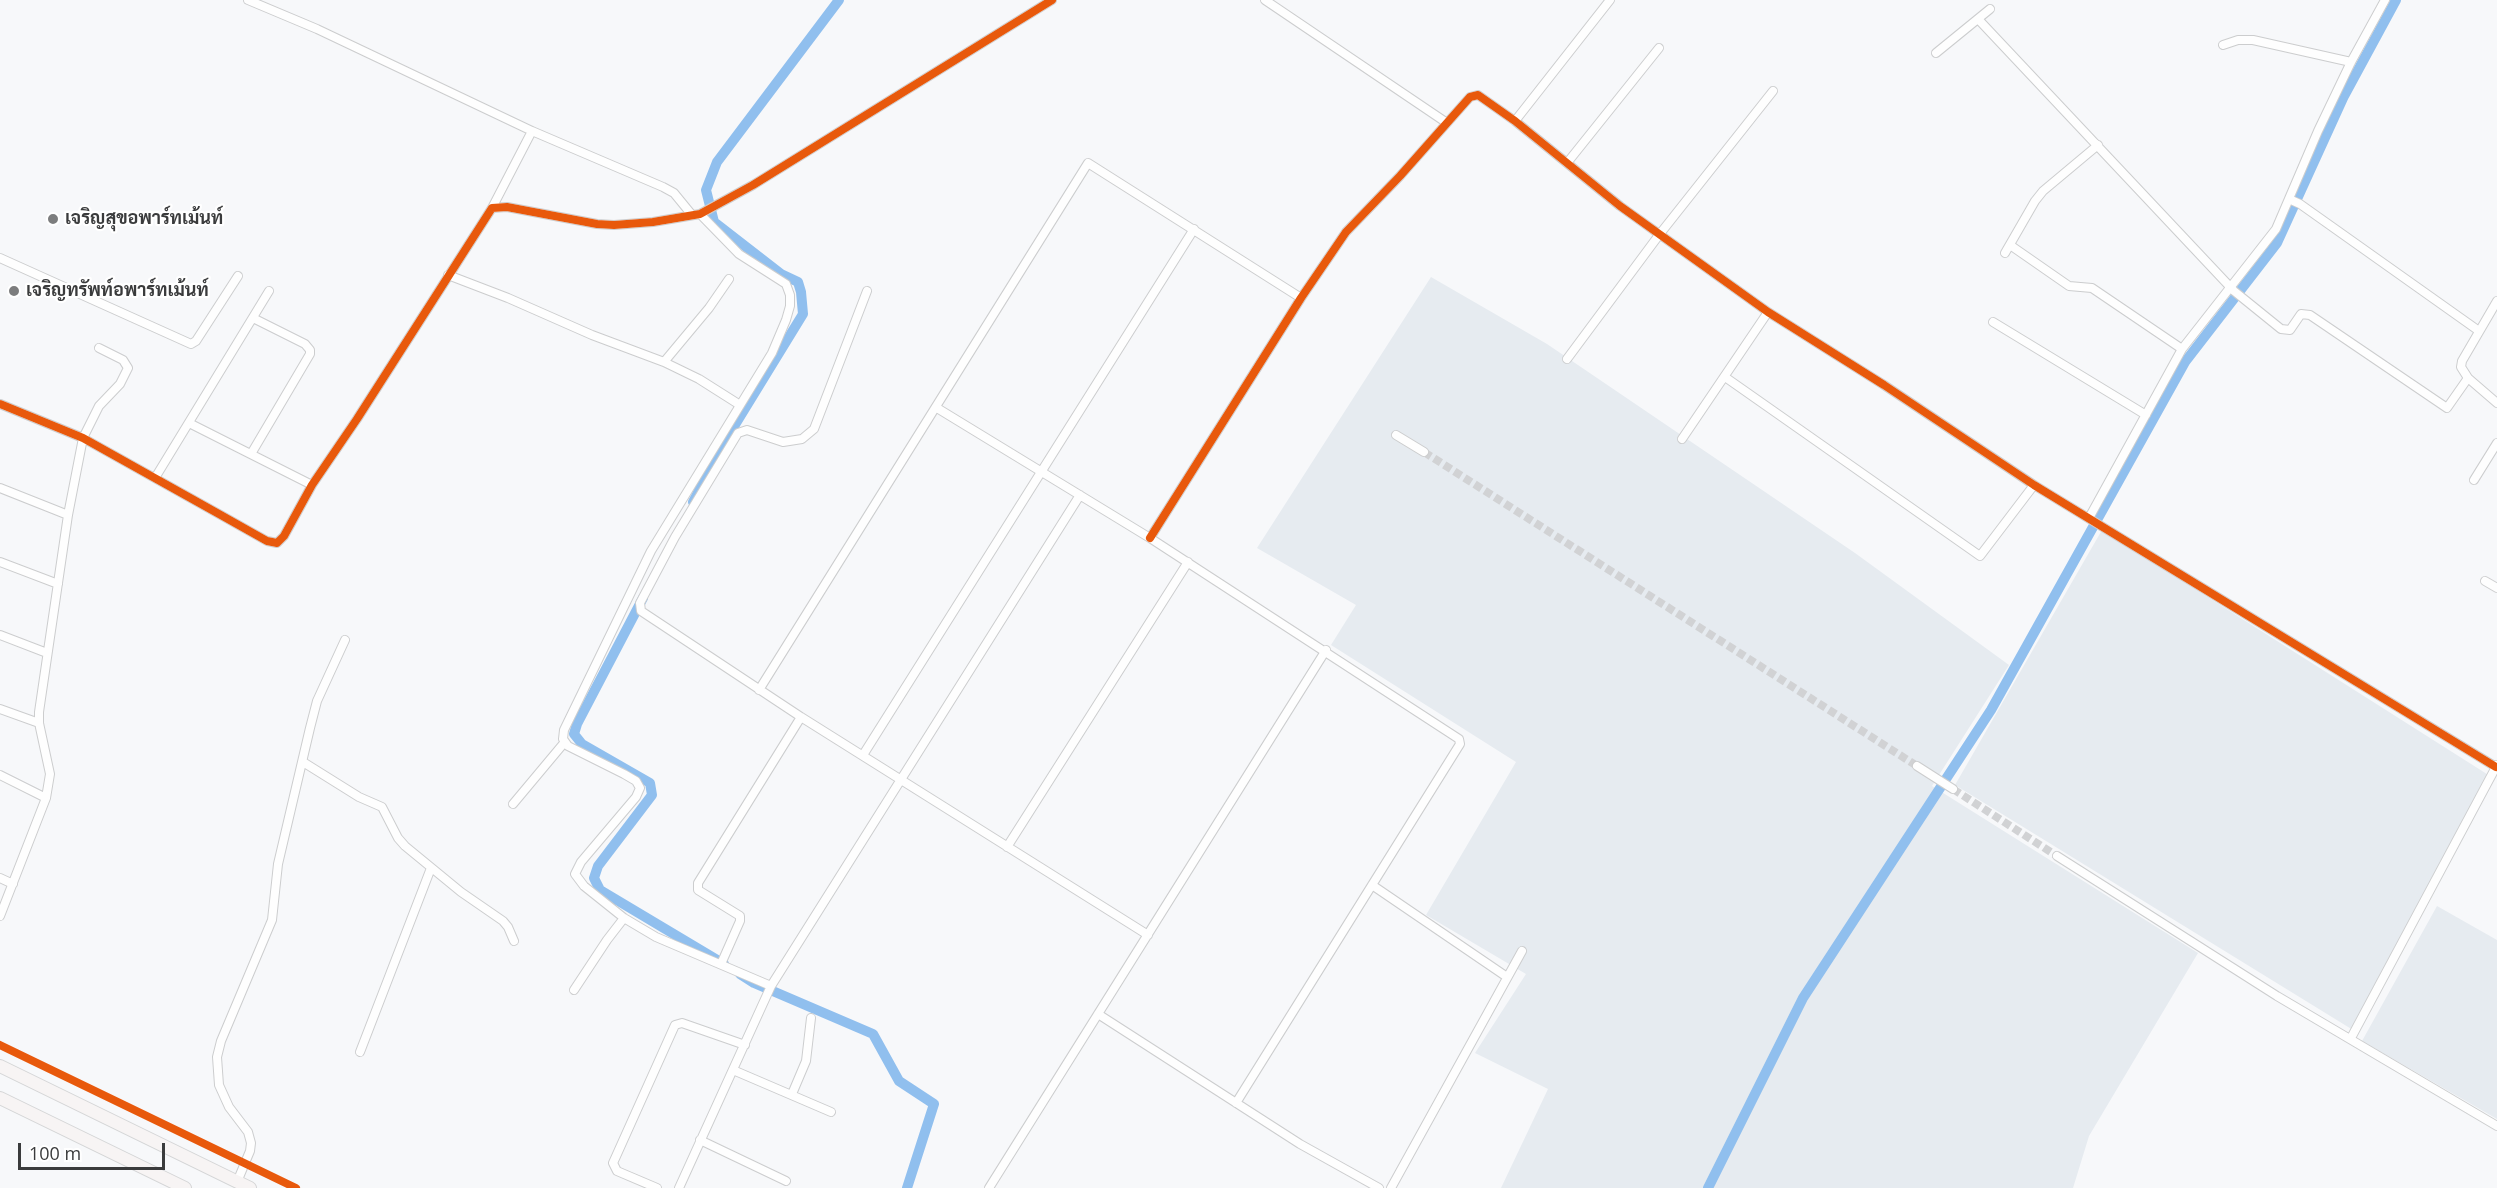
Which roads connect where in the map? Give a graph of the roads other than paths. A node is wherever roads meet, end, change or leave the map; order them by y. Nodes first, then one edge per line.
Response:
1 (248, 0) edge
2 (1052, 0) edge
3 (1265, 0) edge
4 (1610, 0) edge
5 (2385, 0) edge
6 (1990, 9) dead end
7 (1978, 19) junction
8 (2223, 45) dead end
9 (1659, 48) dead end
10 (1936, 53) dead end
11 (2351, 62) junction
12 (1773, 91) dead end
13 (1515, 121) junction
14 (1447, 123) junction
15 (532, 131) junction
16 (2098, 145) junction
17 (1567, 163) junction
18 (2294, 202) junction
19 (492, 208) junction
20 (698, 214) junction
21 (1194, 229) junction
22 (1659, 235) junction
23 (2010, 245) junction
24 (2005, 254) dead end
25 (0, 258) edge
26 (448, 275) junction
27 (238, 276) dead end
28 (729, 279) dead end
29 (2233, 290) junction
30 (269, 291) dead end
31 (867, 291) dead end
32 (1301, 298) junction
33 (2496, 307) edge
34 (1768, 312) junction
35 (253, 318) junction
36 (1993, 322) dead end
37 (2479, 331) junction
38 (99, 348) dead end
39 (2182, 349) junction
40 (1567, 359) dead end
41 (664, 362) junction
42 (1725, 377) junction
43 (2468, 378) junction
44 (2497, 403) edge
45 (0, 404) edge
46 (740, 405) junction
47 (937, 408) junction
48 (2146, 415) junction
49 (189, 423) junction
50 (1396, 435) dead end
51 (83, 438) junction
52 (1682, 439) dead end
53 (2497, 443) edge
54 (1424, 452) tunnel mouth
55 (251, 454) junction
56 (1040, 471) junction
57 (155, 478) junction
58 (2474, 480) dead end
59 (312, 485) junction
60 (2034, 485) junction
61 (0, 488) edge
62 (1080, 495) junction
63 (68, 514) junction
64 (2094, 521) junction
65 (1150, 538) junction
66 (0, 562) edge
67 (1188, 562) junction
68 (2485, 581) dead end
69 (58, 584) junction
70 (2497, 588) edge
71 (0, 635) edge
72 (345, 640) dead end
73 (1326, 650) junction
74 (47, 653) junction
75 (759, 690) junction
76 (0, 709) edge
77 (801, 717) junction
78 (39, 723) junction
79 (564, 743) junction
80 (863, 755) junction
81 (303, 762) junction
82 (1917, 766) tunnel mouth
83 (2496, 766) edge
84 (0, 775) edge
85 (903, 780) junction
86 (1949, 787) tunnel mouth
87 (46, 798) junction
88 (513, 804) dead end
89 (1007, 847) junction
90 (2057, 856) tunnel mouth
91 (431, 868) junction
92 (0, 878) edge
93 (13, 884) junction
94 (1372, 885) junction
95 (0, 916) edge
96 (624, 918) junction
97 (1149, 935) junction
98 (514, 941) dead end
99 (1522, 951) dead end
100 (721, 964) junction
101 (1507, 977) junction
102 (770, 989) junction
103 (574, 990) dead end
104 (1098, 1014) junction
105 (811, 1018) dead end
106 (2351, 1038) junction
107 (745, 1045) junction
108 (360, 1052) dead end
109 (0, 1066) edge
110 (733, 1070) junction
111 (792, 1094) junction
112 (0, 1098) edge
113 (1236, 1103) junction
114 (831, 1112) dead end
115 (2497, 1126) edge
116 (700, 1140) junction
117 (786, 1181) dead end
118 (237, 1182) junction
119 (185, 1188) edge
120 (250, 1188) edge
121 (657, 1188) edge
122 (679, 1188) edge
123 (989, 1188) edge
124 (1379, 1188) edge
125 (1392, 1188) edge

1 - 15 street
2 - 20 street
3 - 14 street
4 - 13 street
5 - 11 street
6 - 7 street
7 - 10 street
7 - 16 street
8 - 11 street
9 - 17 street
11 - 18 street
12 - 22 street
13 - 14 street
13 - 17 street
14 - 32 street
15 - 19 street
15 - 20 street
16 - 23 street
16 - 29 street
17 - 22 street
18 - 29 street
18 - 37 street
19 - 20 street
19 - 26 street
20 - 46 street
21 - 32 street
21 - 47 street
21 - 56 street
22 - 34 street
22 - 40 street
23 - 24 street
23 - 39 street
25 - 27 street
26 - 41 street
26 - 59 street
28 - 41 street
29 - 39 street
29 - 43 street
30 - 35 street
31 - 75 street
32 - 65 street
33 - 37 street
34 - 42 street
34 - 60 street
35 - 49 street
35 - 55 street
36 - 48 street
37 - 43 street
38 - 51 street
39 - 48 street
41 - 46 street
42 - 52 street
42 - 60 street
43 - 44 street
45 - 51 street
46 - 79 street
47 - 56 street
47 - 75 street
48 - 64 street
49 - 55 street
49 - 57 street
50 - 54 street
51 - 57 street
51 - 63 street
53 - 58 street
55 - 59 street
56 - 62 street
56 - 80 street
57 - 59 street
60 - 64 street
61 - 63 street
62 - 65 street
62 - 85 street
63 - 69 street
64 - 83 street
65 - 67 street
66 - 69 street
67 - 73 street
67 - 89 street
68 - 70 street
69 - 74 street
71 - 74 street
72 - 81 street
73 - 94 street
73 - 97 street
74 - 78 street
75 - 77 street
76 - 78 street
77 - 80 street
77 - 100 street
78 - 87 street
79 - 88 street
79 - 96 street
80 - 85 street
81 - 91 street
81 - 118 street
82 - 86 street
83 - 106 street
84 - 87 street
85 - 89 street
85 - 102 street
87 - 93 street
89 - 97 street
90 - 106 street
91 - 98 street
91 - 108 street
92 - 93 street
93 - 95 street
94 - 101 street
94 - 113 street
96 - 100 street
96 - 103 street
97 - 104 street
99 - 101 street
100 - 102 street
101 - 125 street
102 - 107 street
104 - 113 street
104 - 123 street
105 - 111 street
106 - 115 street
107 - 110 street
107 - 121 street
109 - 118 main road
110 - 111 street
110 - 116 street
111 - 114 street
112 - 119 main road
113 - 124 street
116 - 117 street
116 - 122 street
118 - 120 main road

